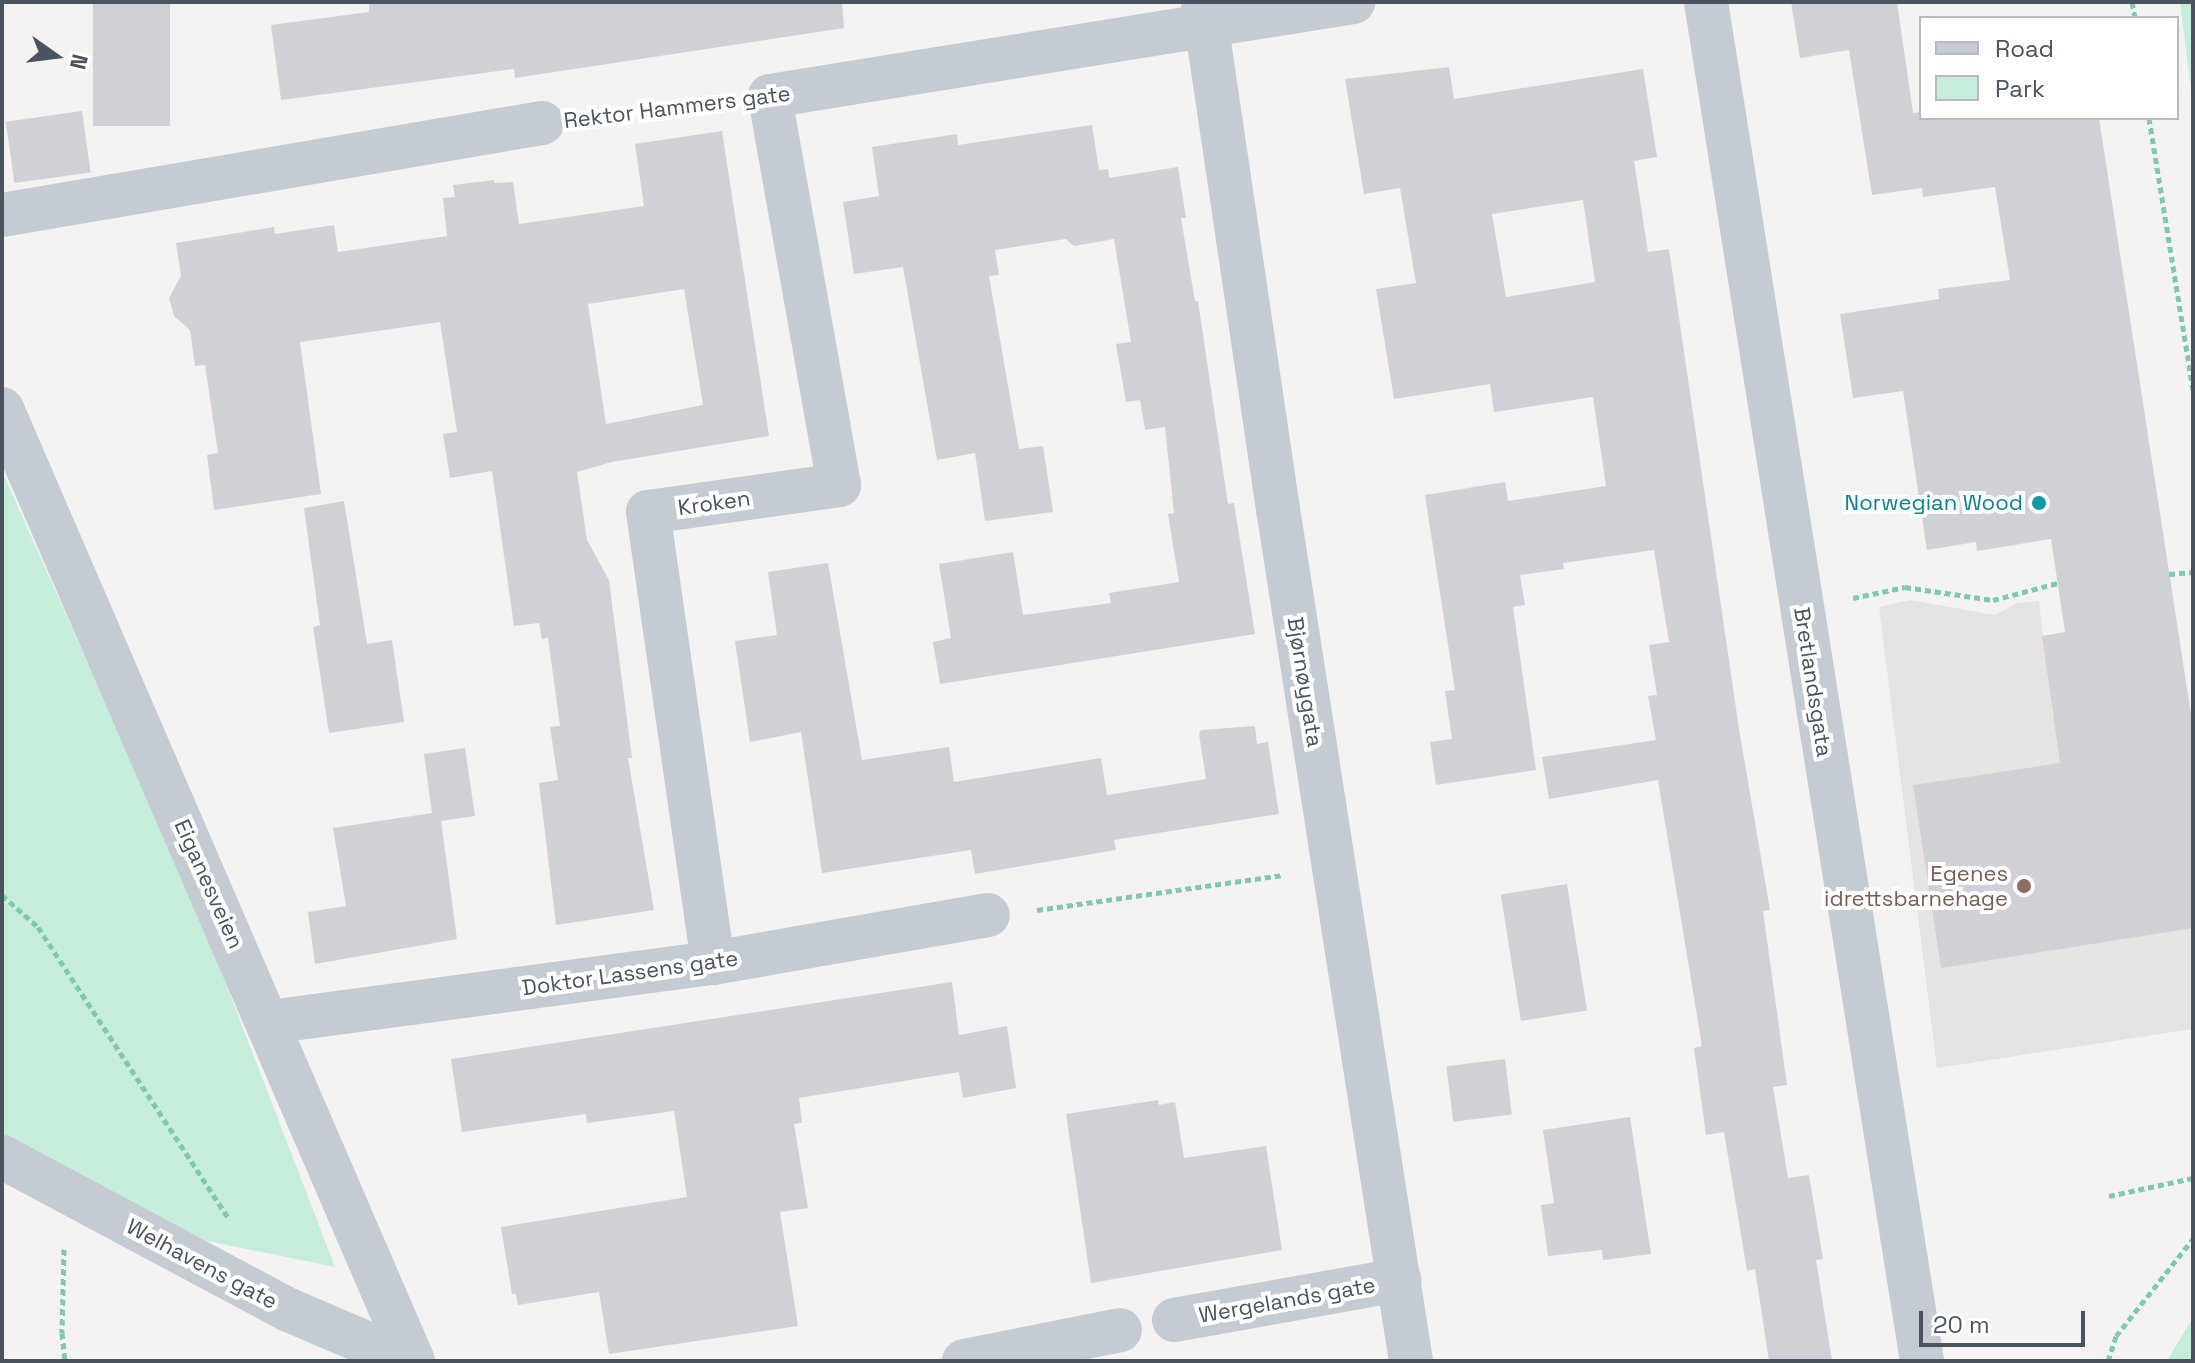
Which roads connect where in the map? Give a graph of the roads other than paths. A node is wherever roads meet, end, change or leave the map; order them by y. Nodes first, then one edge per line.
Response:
1 (1353, 2) edge
2 (1706, 2) edge
3 (1204, 14) edge
4 (770, 96) joint
5 (542, 123) road end
6 (2, 215) edge
7 (2, 409) edge
8 (988, 915) dead end
9 (713, 963) junction
10 (269, 1022) junction
11 (2, 1157) edge
12 (1399, 1280) junction
13 (1174, 1320) dead end
14 (1120, 1330) dead end
15 (410, 1361) edge
16 (964, 1361) edge
17 (1411, 1361) edge
18 (1922, 1361) edge

1 - 3 street, Rektor Hammers gate
2 - 18 street, Bretlandsgata
3 - 4 street, Rektor Hammers gate
3 - 12 street, Bjørnøygata
4 - 9 street, Kroken
5 - 6 street, Rektor Hammers gate
7 - 10 street, Eiganesveien
8 - 9 street, Doktor Lassens gate
9 - 10 street, Doktor Lassens gate
10 - 15 street, Eiganesveien
11 - 15 street, Welhavens gate
12 - 13 street, Wergelands gate
12 - 17 street, Bjørnøygata
14 - 16 street

